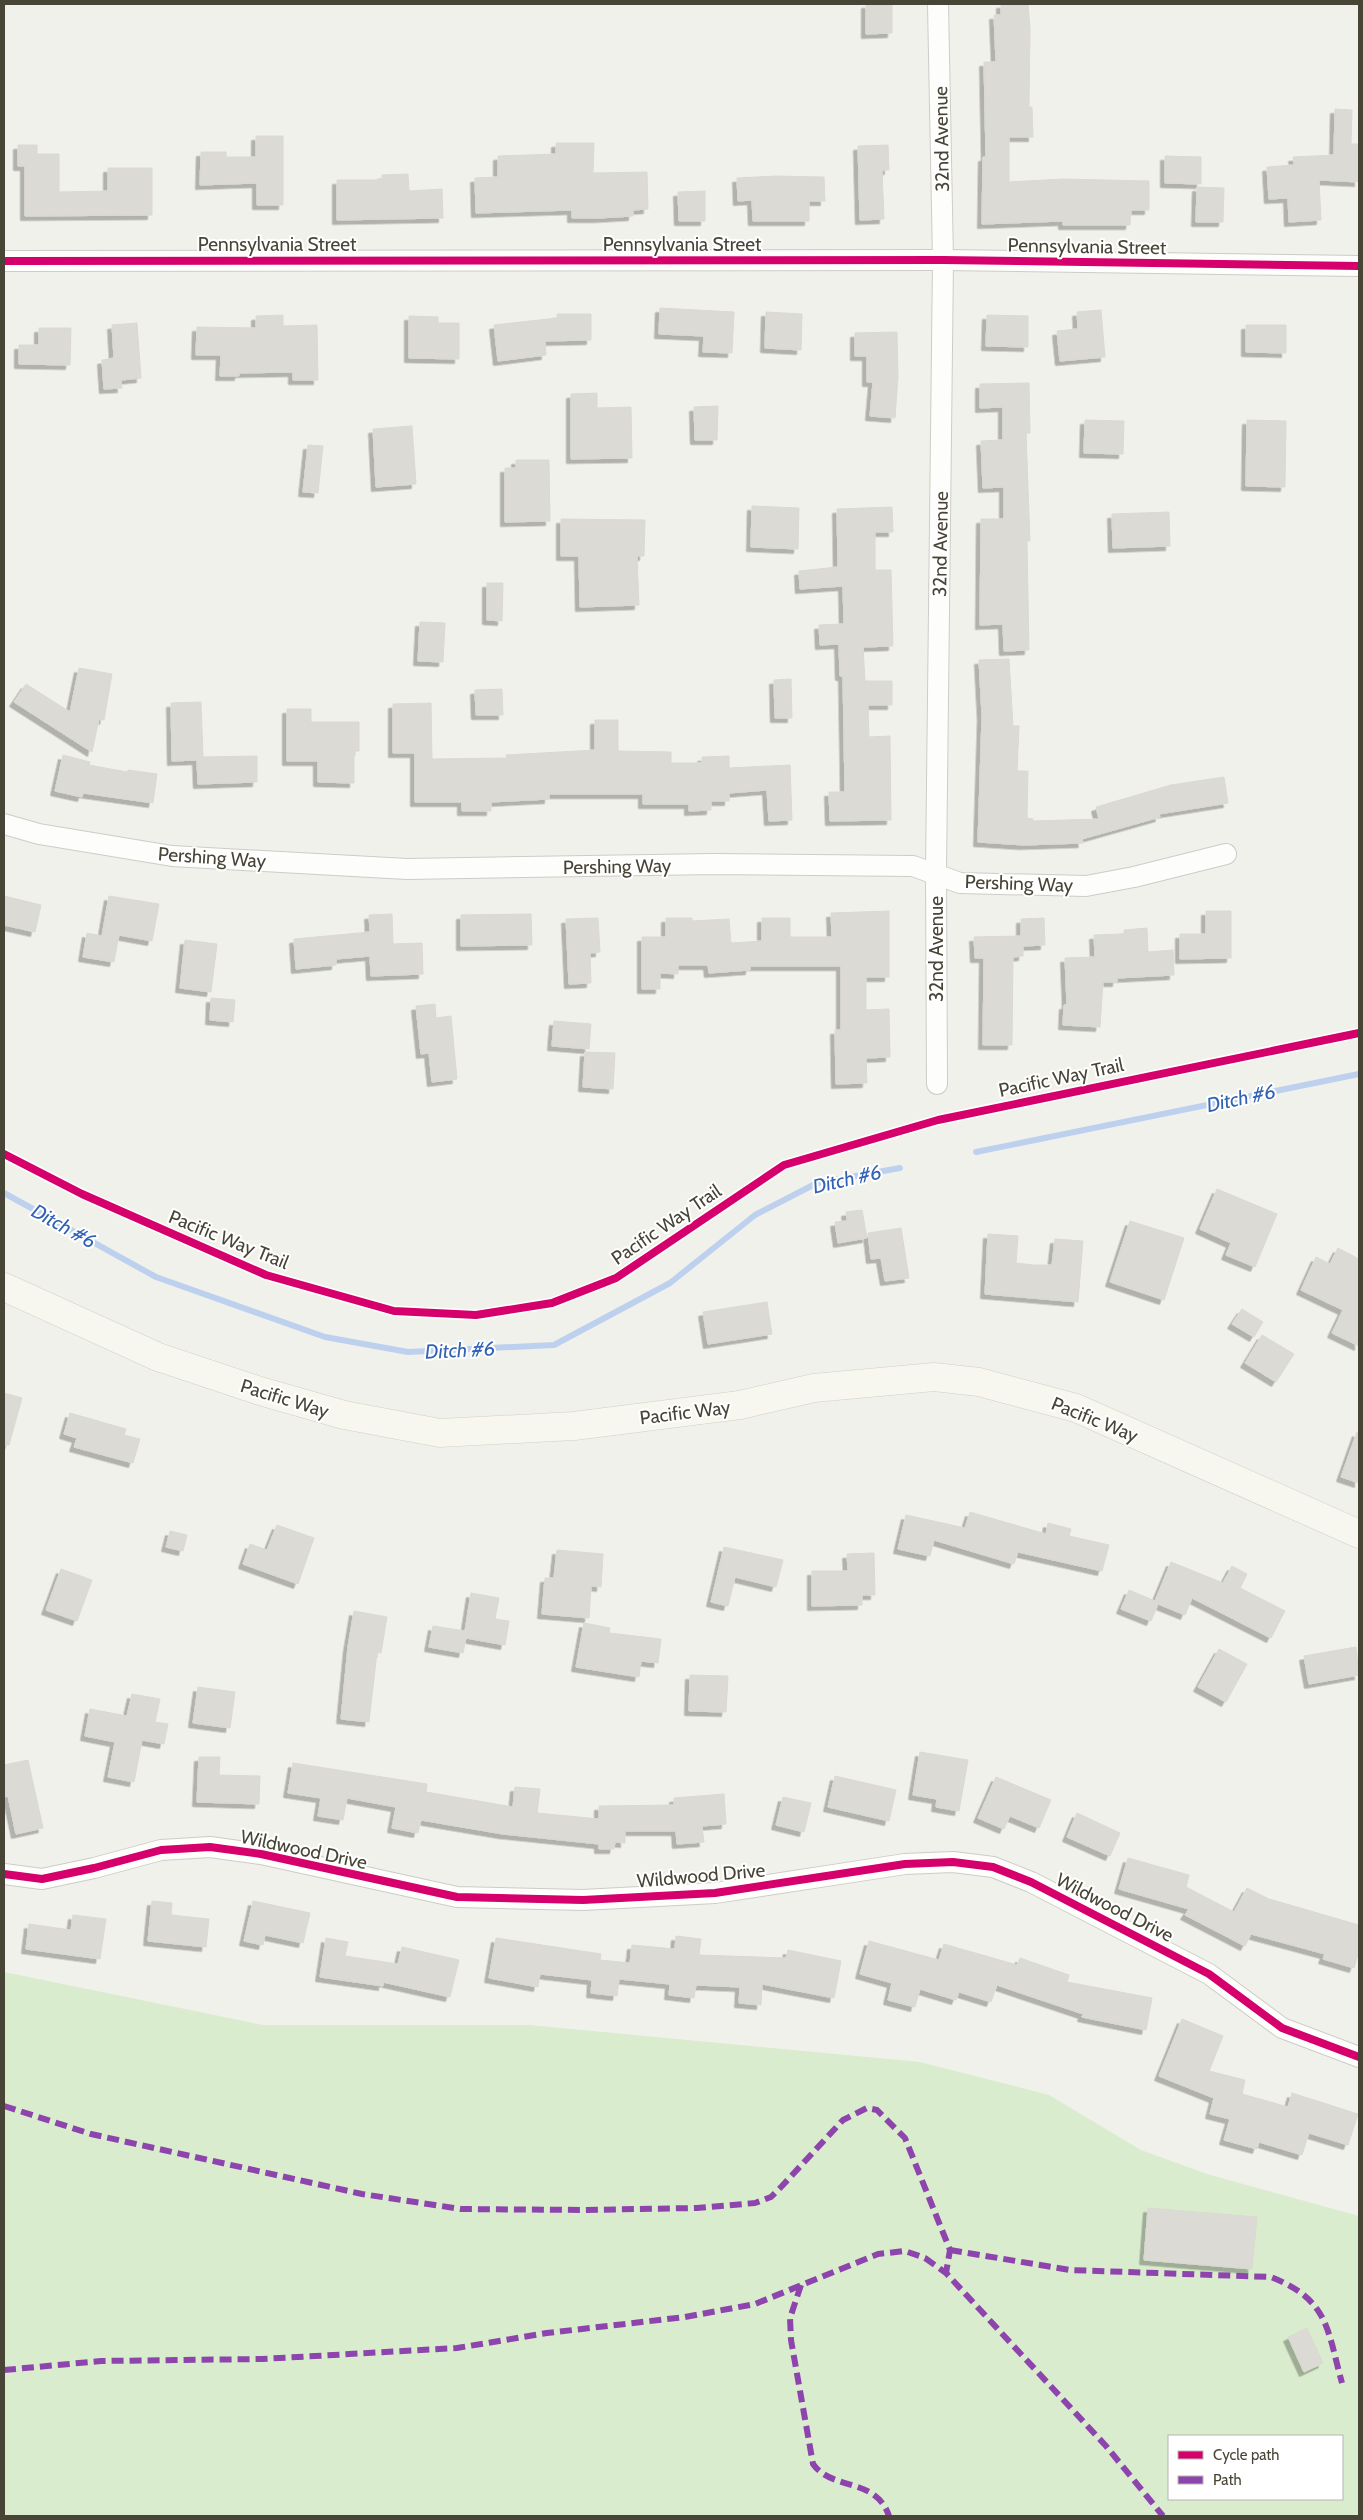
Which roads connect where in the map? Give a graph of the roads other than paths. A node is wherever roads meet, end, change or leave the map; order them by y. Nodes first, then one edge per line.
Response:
1 (938, 4) edge
2 (4, 260) edge
3 (943, 260) junction
4 (1359, 266) edge
5 (4, 824) edge
6 (1226, 854) dead end
7 (936, 872) junction
8 (938, 1084) dead end
9 (4, 1287) edge
10 (1359, 1534) edge
11 (4, 1874) edge
12 (1359, 2057) edge

1 - 3 street, 32nd Avenue
2 - 3 street, Pennsylvania Street
3 - 4 street, Pennsylvania Street
3 - 7 street, 32nd Avenue
5 - 7 street, Pershing Way
6 - 7 street, Pershing Way
7 - 8 street, 32nd Avenue
9 - 10 main road, Pacific Way
11 - 12 street, Wildwood Drive

